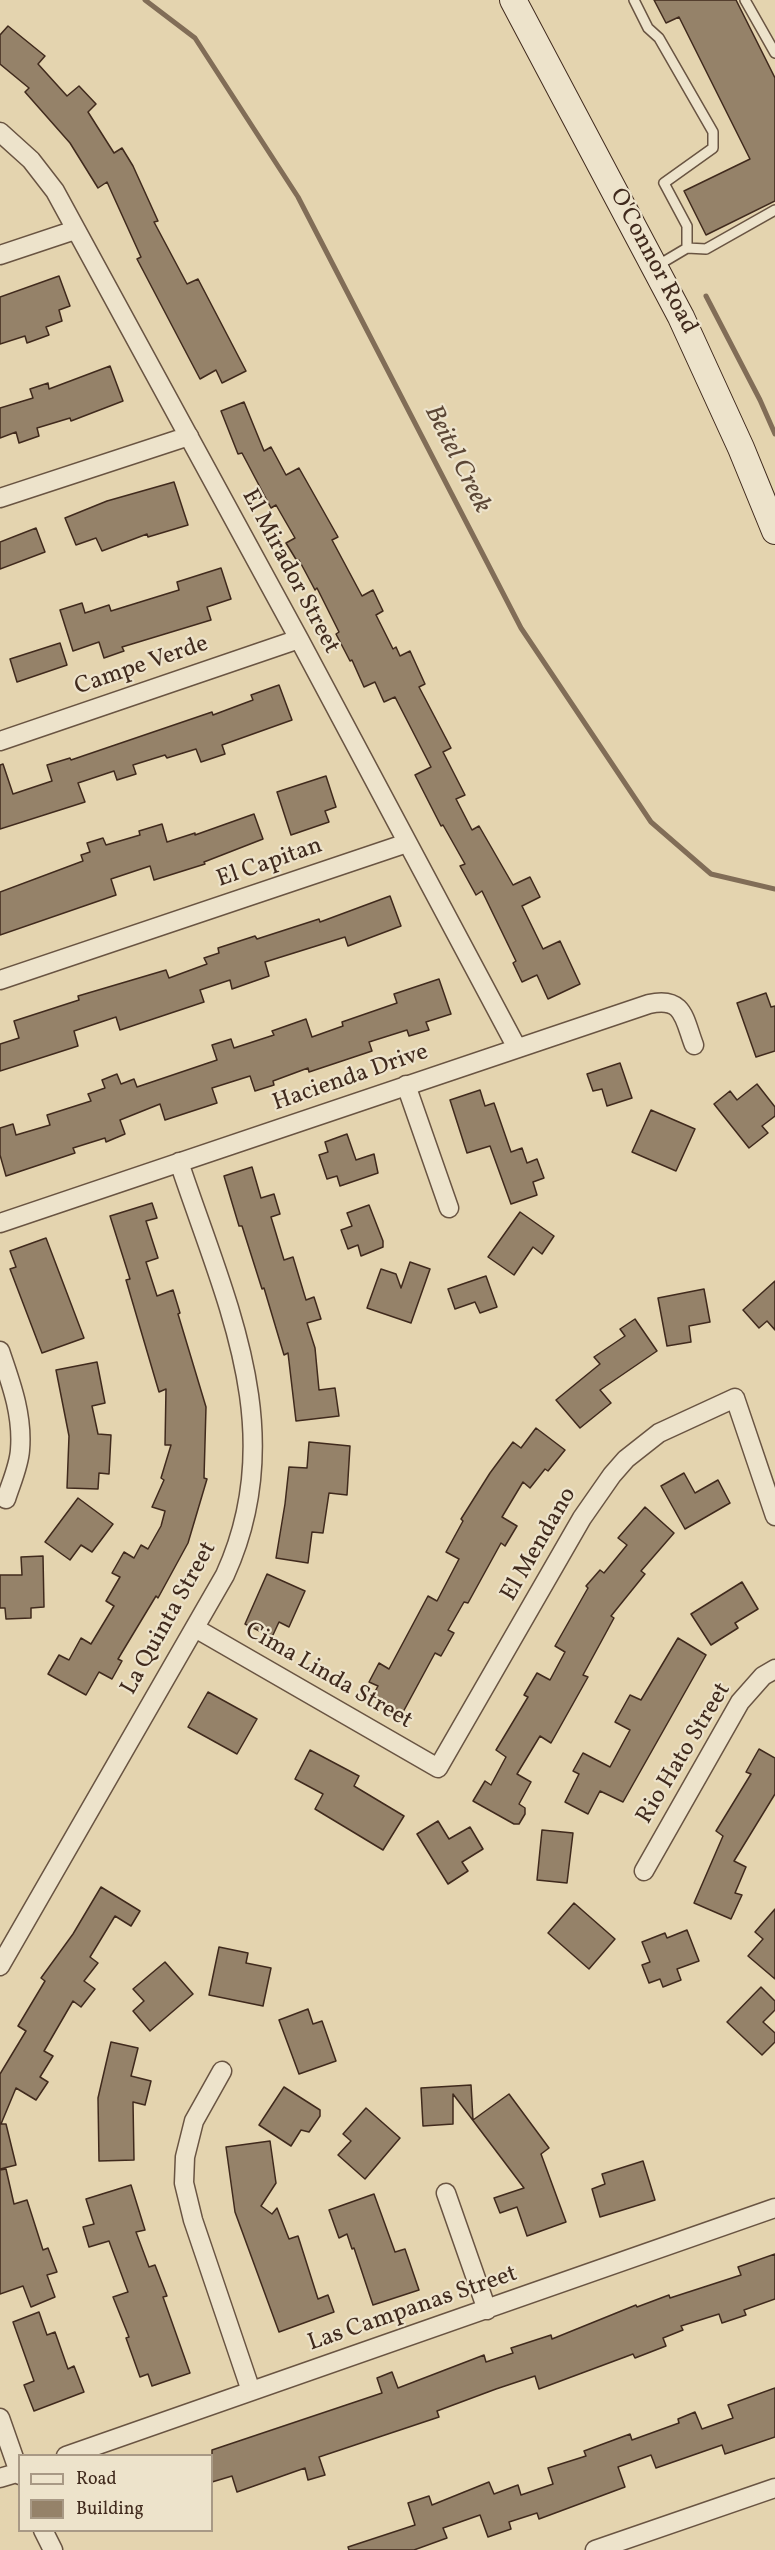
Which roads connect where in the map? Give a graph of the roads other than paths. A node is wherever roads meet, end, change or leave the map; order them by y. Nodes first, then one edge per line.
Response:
1 (513, 0) edge
2 (634, 0) edge
3 (745, 0) edge
4 (775, 53) edge
5 (0, 132) edge
6 (775, 210) edge
7 (75, 230) junction
8 (687, 248) junction
9 (0, 255) edge
10 (655, 267) junction
11 (189, 436) junction
12 (0, 498) edge
13 (775, 531) edge
14 (299, 639) junction
15 (0, 741) edge
16 (407, 843) junction
17 (0, 980) edge
18 (694, 1045) dead end
19 (517, 1048) junction
20 (406, 1085) junction
21 (179, 1162) junction
22 (449, 1208) dead end
23 (0, 1223) edge
24 (0, 1351) edge
25 (6, 1499) dead end
26 (775, 1516) edge
27 (195, 1628) junction
28 (775, 1669) edge
29 (438, 1768) joint
30 (644, 1871) dead end
31 (1, 1963) edge
32 (222, 2071) dead end
33 (446, 2193) dead end
34 (775, 2208) edge
35 (487, 2310) junction
36 (251, 2391) junction
37 (0, 2418) edge
38 (72, 2454) edge
39 (18, 2470) edge
40 (18, 2473) edge
41 (0, 2478) edge
42 (775, 2488) edge
43 (44, 2532) edge
44 (53, 2550) edge
45 (595, 2550) edge

1 - 10 main road, O'Connor Road
2 - 8 lane
3 - 4 lane
5 - 7 street, El Mirador Street
6 - 8 lane
7 - 9 street
7 - 11 street, El Mirador Street
8 - 10 lane
10 - 13 main road, O'Connor Road
11 - 12 street
11 - 14 street, El Mirador Street
14 - 15 street, Campe Verde
14 - 16 street, El Mirador Street
16 - 17 street, El Capitan
16 - 19 street, El Mirador Street
18 - 19 street, Hacienda Drive
19 - 20 street, Hacienda Drive
20 - 21 street, Hacienda Drive
20 - 22 street
21 - 23 street, Hacienda Drive
21 - 27 street, La Quinta Street
24 - 25 street
26 - 29 street, El Mendano
27 - 29 street, Cima Linda Street
27 - 31 street, La Quinta Street
28 - 30 street, Rio Hato Street
32 - 36 street
33 - 35 street
34 - 35 street, Las Campanas Street
35 - 36 street, Las Campanas Street
36 - 38 street, Las Campanas Street
37 - 39 street
40 - 41 street
42 - 45 street
43 - 44 street

